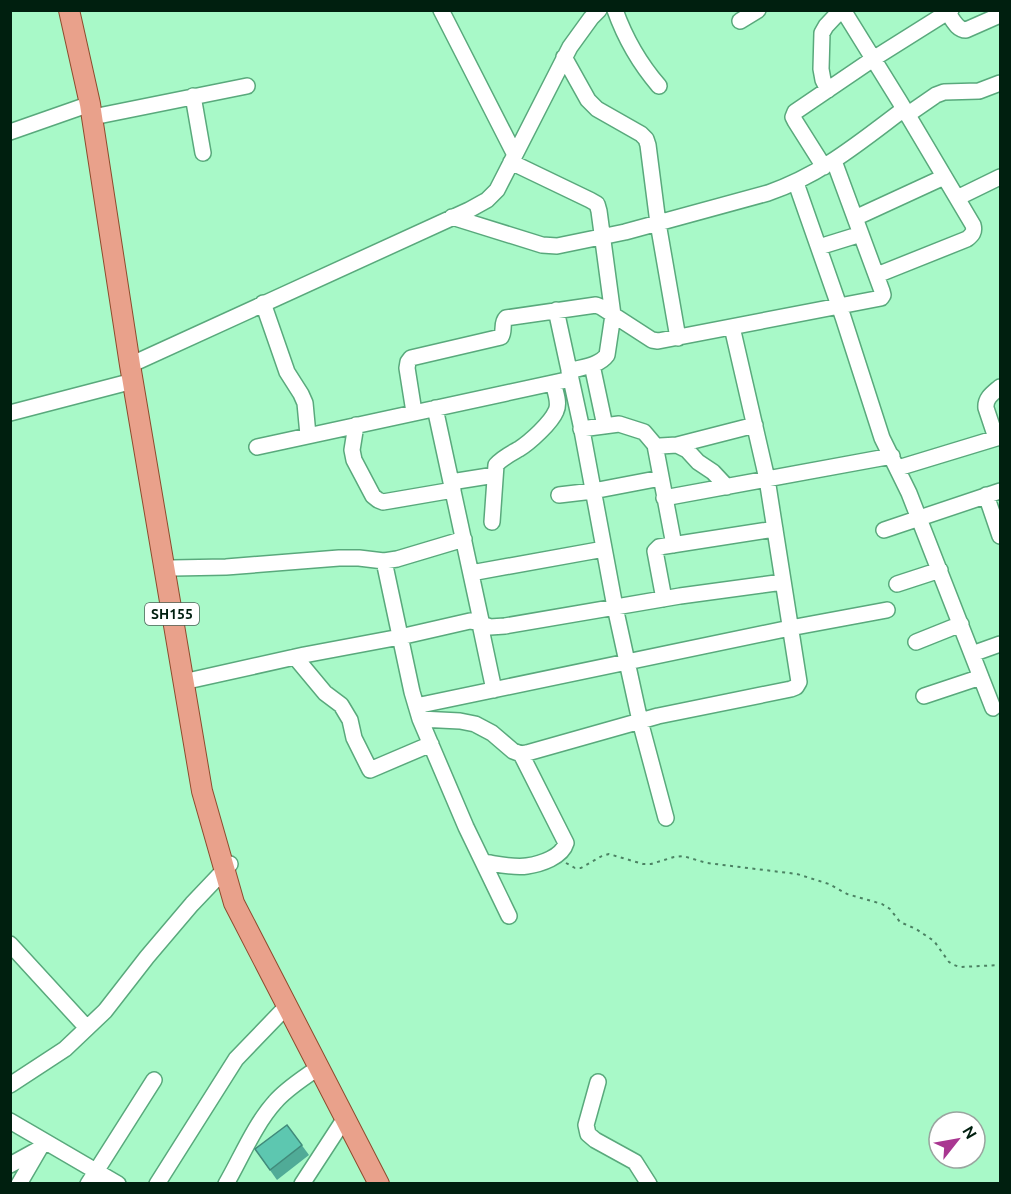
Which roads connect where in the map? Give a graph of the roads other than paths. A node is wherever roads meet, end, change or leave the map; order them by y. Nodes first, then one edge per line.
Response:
1 (69, 10) edge
2 (79, 10) edge
3 (441, 10) edge
4 (599, 10) edge
5 (615, 10) edge
6 (758, 10) edge
7 (846, 12) edge
8 (950, 12) edge
9 (1000, 15) edge
10 (585, 17) edge
11 (740, 21) dead end
12 (564, 57) junction
13 (873, 59) junction
14 (1000, 83) edge
15 (247, 86) dead end
16 (659, 86) dead end
17 (828, 90) junction
18 (193, 96) junction
19 (94, 110) junction
20 (905, 112) junction
21 (10, 132) edge
22 (203, 153) dead end
23 (513, 158) junction
24 (829, 164) junction
25 (944, 177) junction
26 (1000, 177) edge
27 (796, 183) junction
28 (957, 198) junction
29 (452, 217) junction
30 (855, 218) junction
31 (658, 223) junction
32 (861, 234) junction
33 (603, 237) junction
34 (819, 248) junction
35 (877, 275) junction
36 (263, 303) junction
37 (839, 306) junction
38 (556, 310) junction
39 (613, 315) junction
40 (732, 327) junction
41 (678, 338) junction
42 (592, 365) junction
43 (132, 370) junction
44 (570, 375) junction
45 (553, 383) junction
46 (1000, 387) edge
47 (435, 408) junction
48 (414, 412) junction
49 (10, 413) edge
50 (356, 425) junction
51 (755, 425) junction
52 (605, 426) junction
53 (581, 429) junction
54 (308, 435) junction
55 (998, 438) edge
56 (655, 445) junction
57 (677, 445) junction
58 (257, 447) dead end
59 (895, 462) junction
60 (495, 475) junction
61 (661, 478) junction
62 (767, 479) junction
63 (452, 486) junction
64 (727, 487) junction
65 (593, 491) junction
66 (993, 493) edge
67 (559, 495) dead end
68 (664, 498) junction
69 (919, 518) junction
70 (492, 522) dead end
71 (775, 529) junction
72 (884, 530) dead end
73 (1000, 536) edge
74 (464, 539) junction
75 (674, 545) junction
76 (604, 549) junction
77 (384, 561) junction
78 (173, 568) junction
79 (939, 570) junction
80 (471, 573) junction
81 (783, 582) junction
82 (897, 584) dead end
83 (664, 599) junction
84 (615, 607) junction
85 (887, 610) dead end
86 (481, 624) junction
87 (961, 624) junction
88 (790, 628) junction
89 (400, 637) junction
90 (916, 642) dead end
91 (1000, 644) edge
92 (972, 654) junction
93 (295, 657) junction
94 (627, 662) junction
95 (981, 677) junction
96 (192, 680) junction
97 (494, 690) junction
98 (924, 696) dead end
99 (993, 708) dead end
100 (418, 713) junction
101 (640, 721) junction
102 (431, 744) junction
103 (521, 754) junction
104 (666, 818) dead end
105 (483, 862) junction
106 (227, 867) junction
107 (509, 916) dead end
108 (10, 944) edge
109 (287, 1006) junction
110 (87, 1028) junction
111 (318, 1066) junction
112 (154, 1080) dead end
113 (598, 1082) dead end
114 (10, 1084) edge
115 (345, 1118) junction
116 (10, 1121) edge
117 (42, 1145) junction
118 (10, 1165) edge
119 (92, 1177) edge
120 (19, 1184) edge
121 (118, 1184) edge
122 (157, 1184) edge
123 (226, 1184) edge
124 (302, 1184) edge
125 (379, 1184) edge
126 (386, 1184) edge
127 (649, 1184) edge

1 - 19 main road, SH155
2 - 19 main road, SH155
3 - 23 street
4 - 10 street
5 - 16 street
6 - 11 street
7 - 13 street
7 - 17 street
8 - 9 street
8 - 13 street
10 - 12 street
12 - 23 street
12 - 31 street
13 - 17 street
13 - 20 street
14 - 20 street
15 - 18 street
17 - 24 street
18 - 19 street
18 - 22 street
19 - 21 street
19 - 43 main road, SH155
20 - 24 street
20 - 25 street
23 - 29 street
23 - 33 street
24 - 27 street
24 - 30 street
25 - 28 street
25 - 30 street
26 - 28 street
27 - 31 street
27 - 34 street
28 - 35 street
29 - 33 street
29 - 36 street
30 - 32 street
31 - 33 street
31 - 41 street
32 - 34 street
32 - 35 street
33 - 39 street
34 - 37 street
35 - 37 street
36 - 43 street
36 - 54 street
37 - 40 street
37 - 59 street
38 - 39 street
38 - 44 street
38 - 48 street
39 - 41 street
39 - 42 street
40 - 41 street
40 - 51 street
42 - 44 street
42 - 52 street
43 - 49 street
43 - 78 main road, SH155
43 - 106 main road, SH155
44 - 45 street
44 - 53 street
45 - 47 street
45 - 60 street
46 - 55 street
47 - 48 street
47 - 63 street
48 - 50 street
50 - 54 street
50 - 63 street
51 - 57 street
51 - 62 street
52 - 53 street
52 - 56 street
53 - 65 street
54 - 58 street
55 - 59 street
56 - 57 street
56 - 61 street
57 - 64 street
59 - 62 street
59 - 69 street
60 - 63 street
60 - 70 street
61 - 65 street
61 - 68 street
62 - 64 street
62 - 71 street
63 - 74 street
64 - 68 street
65 - 67 street
65 - 76 street
66 - 69 street
66 - 73 street
68 - 75 street
69 - 72 street
69 - 79 street
71 - 75 street
71 - 81 street
74 - 77 street
74 - 80 street
75 - 83 street
76 - 80 street
76 - 84 street
77 - 78 street
77 - 89 street
78 - 96 main road, SH155
79 - 82 street
79 - 87 street
80 - 86 street
81 - 83 street
81 - 88 street
83 - 84 street
84 - 86 street
84 - 94 street
85 - 88 street
86 - 89 street
86 - 97 street
87 - 90 street
87 - 92 street
88 - 94 street
88 - 101 street
89 - 93 street
89 - 100 street
91 - 92 street
92 - 95 street
93 - 96 street
93 - 102 street
94 - 97 street
94 - 101 street
95 - 98 street
95 - 99 street
96 - 106 main road, SH155
97 - 100 street
100 - 102 street
100 - 103 street
101 - 103 street
101 - 104 street
102 - 105 street
103 - 105 street
105 - 107 street
106 - 109 main road, SH155
106 - 110 street
106 - 126 main road, SH155
108 - 110 street
109 - 111 main road, SH155
109 - 122 street
110 - 114 street
111 - 115 main road, SH155
111 - 123 street
112 - 119 street
113 - 127 street
115 - 124 street
115 - 125 main road, SH155
116 - 117 street
117 - 118 street
117 - 119 street
117 - 120 street
119 - 121 street

